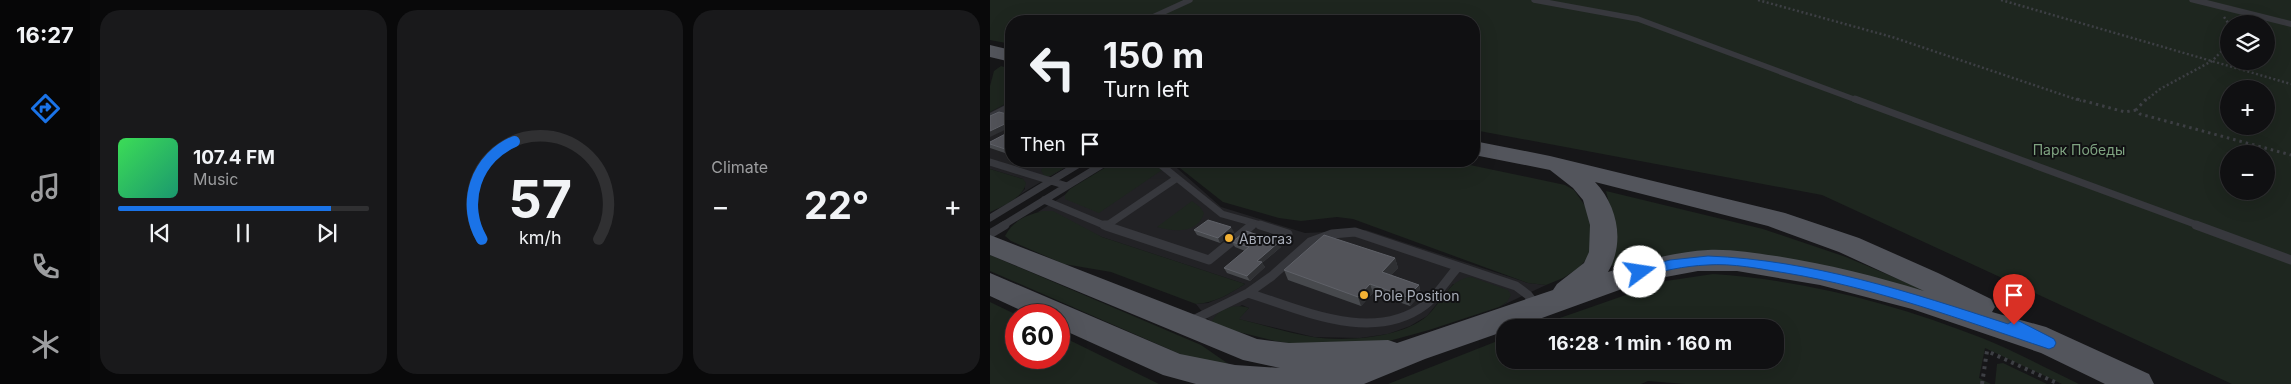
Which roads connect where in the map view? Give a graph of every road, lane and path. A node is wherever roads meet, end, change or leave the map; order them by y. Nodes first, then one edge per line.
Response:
1 (1190, 0) edge
2 (1534, 0) edge
3 (1758, 0) edge
4 (2001, 0) edge
5 (2194, 0) edge
6 (1157, 15) edge
7 (2291, 24) edge
8 (990, 51) edge
9 (2220, 51) edge
10 (1005, 55) edge
11 (2211, 62) junction
12 (2291, 84) edge
13 (1005, 109) edge
14 (2136, 110) junction
15 (990, 117) edge
16 (1480, 149) edge
17 (2291, 156) edge
18 (990, 162) edge
19 (1550, 163) junction
20 (1005, 167) edge
21 (1006, 167) edge
22 (1074, 167) edge
23 (1098, 167) edge
24 (1163, 167) edge
25 (1177, 178) junction
26 (1051, 181) junction
27 (1067, 186) junction
28 (1044, 200) junction
29 (990, 218) edge
30 (1254, 223) junction
31 (1106, 226) junction
32 (990, 234) edge
33 (1288, 234) dead end
34 (990, 244) edge
35 (2291, 260) edge
36 (1458, 267) junction
37 (990, 284) edge
38 (1248, 293) junction
39 (1546, 304) junction
40 (1186, 323) junction
41 (2049, 343) junction
42 (1414, 350) junction
43 (1184, 375) edge
44 (1353, 378) edge
45 (1982, 384) edge
46 (2059, 384) edge
47 (2137, 384) edge

1 - 6 lane
2 - 35 lane
3 - 14 path
4 - 11 path
5 - 7 street
8 - 10 main road
9 - 11 path
11 - 12 path
11 - 14 path
13 - 15 lane
14 - 17 path
16 - 19 main road
18 - 20 lane
19 - 39 main road
19 - 41 main road
21 - 26 lane
22 - 26 lane
23 - 27 lane
24 - 25 lane
25 - 30 lane
25 - 31 lane
26 - 27 lane
26 - 29 lane
27 - 28 lane
28 - 31 lane
28 - 32 lane
30 - 31 lane
30 - 33 lane
34 - 40 main road
36 - 38 lane
36 - 38 lane
36 - 39 lane
37 - 43 main road
38 - 40 lane
39 - 41 main road
39 - 42 main road
40 - 42 main road
41 - 47 main road
42 - 44 main road
43 - 44 main road
45 - 46 path

